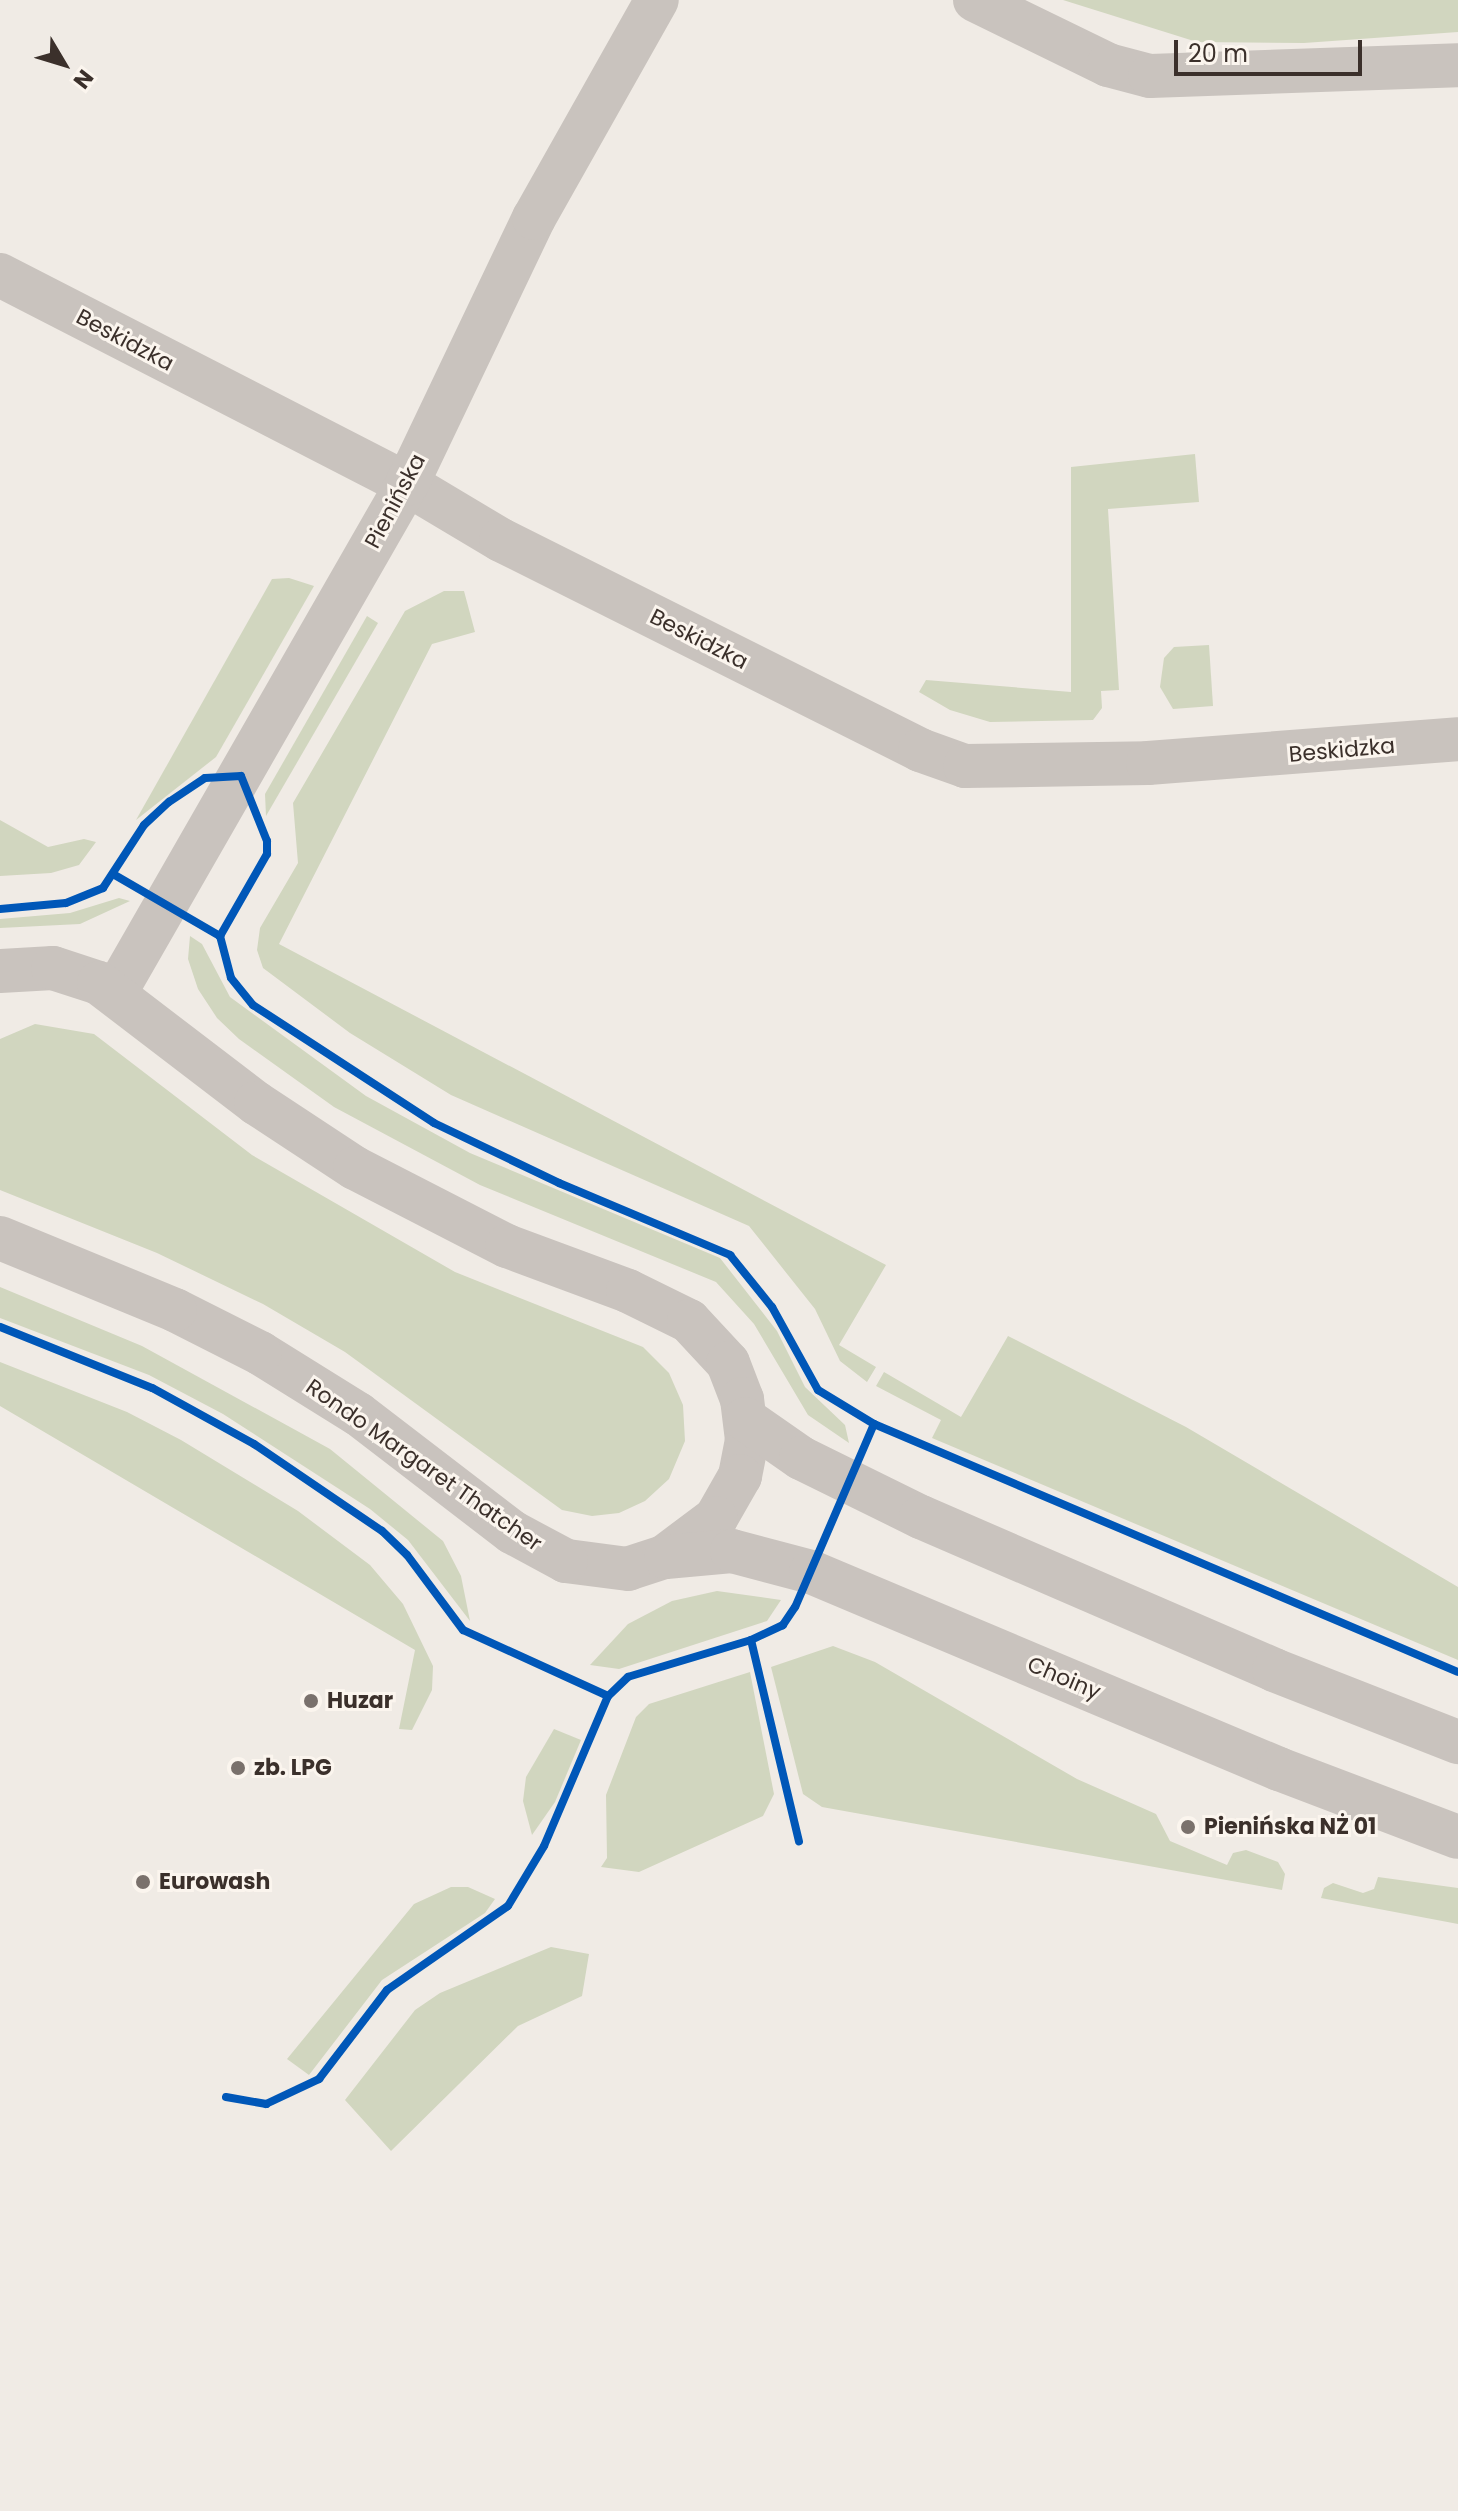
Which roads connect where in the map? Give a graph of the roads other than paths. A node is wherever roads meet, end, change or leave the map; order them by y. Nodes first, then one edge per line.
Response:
1 (657, 0) edge
2 (975, 0) edge
3 (1458, 65) edge
4 (0, 275) edge
5 (407, 484) junction
6 (1458, 739) edge
7 (0, 971) edge
8 (115, 993) junction
9 (0, 1238) edge
10 (745, 1419) junction
11 (664, 1557) junction
12 (1458, 1742) edge
13 (1458, 1837) edge

1 - 5 street, Pienińska
2 - 3 street
4 - 5 street, Beskidzka
5 - 6 street, Beskidzka
5 - 8 street, Pienińska
7 - 8 street, Rondo Margaret Thatcher
8 - 10 street, Rondo Margaret Thatcher
9 - 11 street, Rondo Margaret Thatcher
10 - 11 street, Rondo Margaret Thatcher
10 - 12 street
11 - 13 street, Choiny

